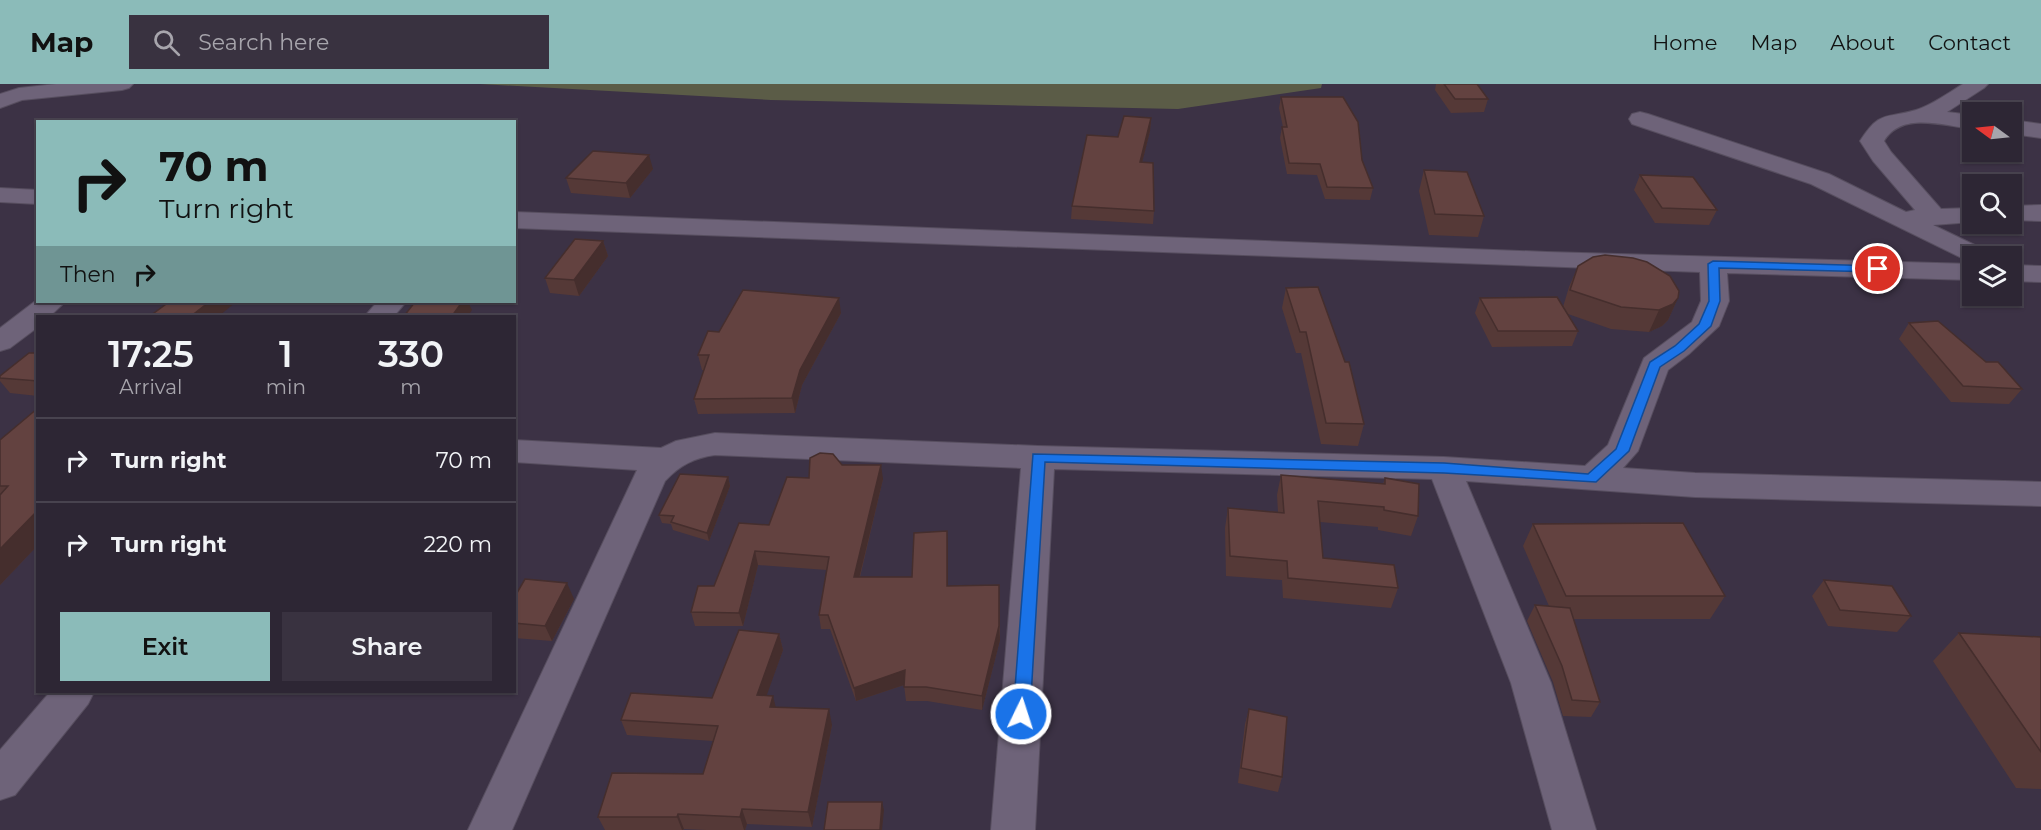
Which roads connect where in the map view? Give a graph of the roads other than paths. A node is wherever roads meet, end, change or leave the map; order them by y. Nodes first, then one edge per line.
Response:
1 (122, 84) edge
2 (1977, 84) edge
3 (0, 101) edge
4 (1923, 115) junction
5 (1640, 119) dead end
6 (1962, 121) edge
7 (2022, 128) edge
8 (2041, 131) edge
9 (0, 195) edge
10 (36, 197) edge
11 (2022, 213) edge
12 (2041, 213) edge
13 (1962, 215) edge
14 (1934, 217) junction
15 (1901, 218) junction
16 (516, 220) edge
17 (1962, 249) edge
18 (1713, 264) junction
19 (1962, 272) edge
20 (2022, 273) edge
21 (2041, 274) edge
22 (50, 303) edge
23 (391, 303) edge
24 (380, 315) edge
25 (0, 342) edge
26 (516, 452) edge
27 (1038, 457) junction
28 (664, 460) junction
29 (1444, 468) junction
30 (1591, 479) junction
31 (2041, 494) edge
32 (73, 693) edge
33 (0, 781) edge
34 (490, 830) edge
35 (1013, 830) edge
36 (1574, 830) edge

1 - 3 street
2 - 4 street
4 - 6 street
4 - 14 street
5 - 15 street
7 - 8 street
9 - 10 street
11 - 12 street
13 - 14 street
14 - 15 street
15 - 17 street
16 - 18 street
18 - 19 street
18 - 30 street
20 - 21 street
22 - 25 street
23 - 24 street
26 - 28 street
27 - 28 street
27 - 29 street
27 - 35 street
28 - 34 street
29 - 30 street
29 - 36 street
30 - 31 street
32 - 33 street

